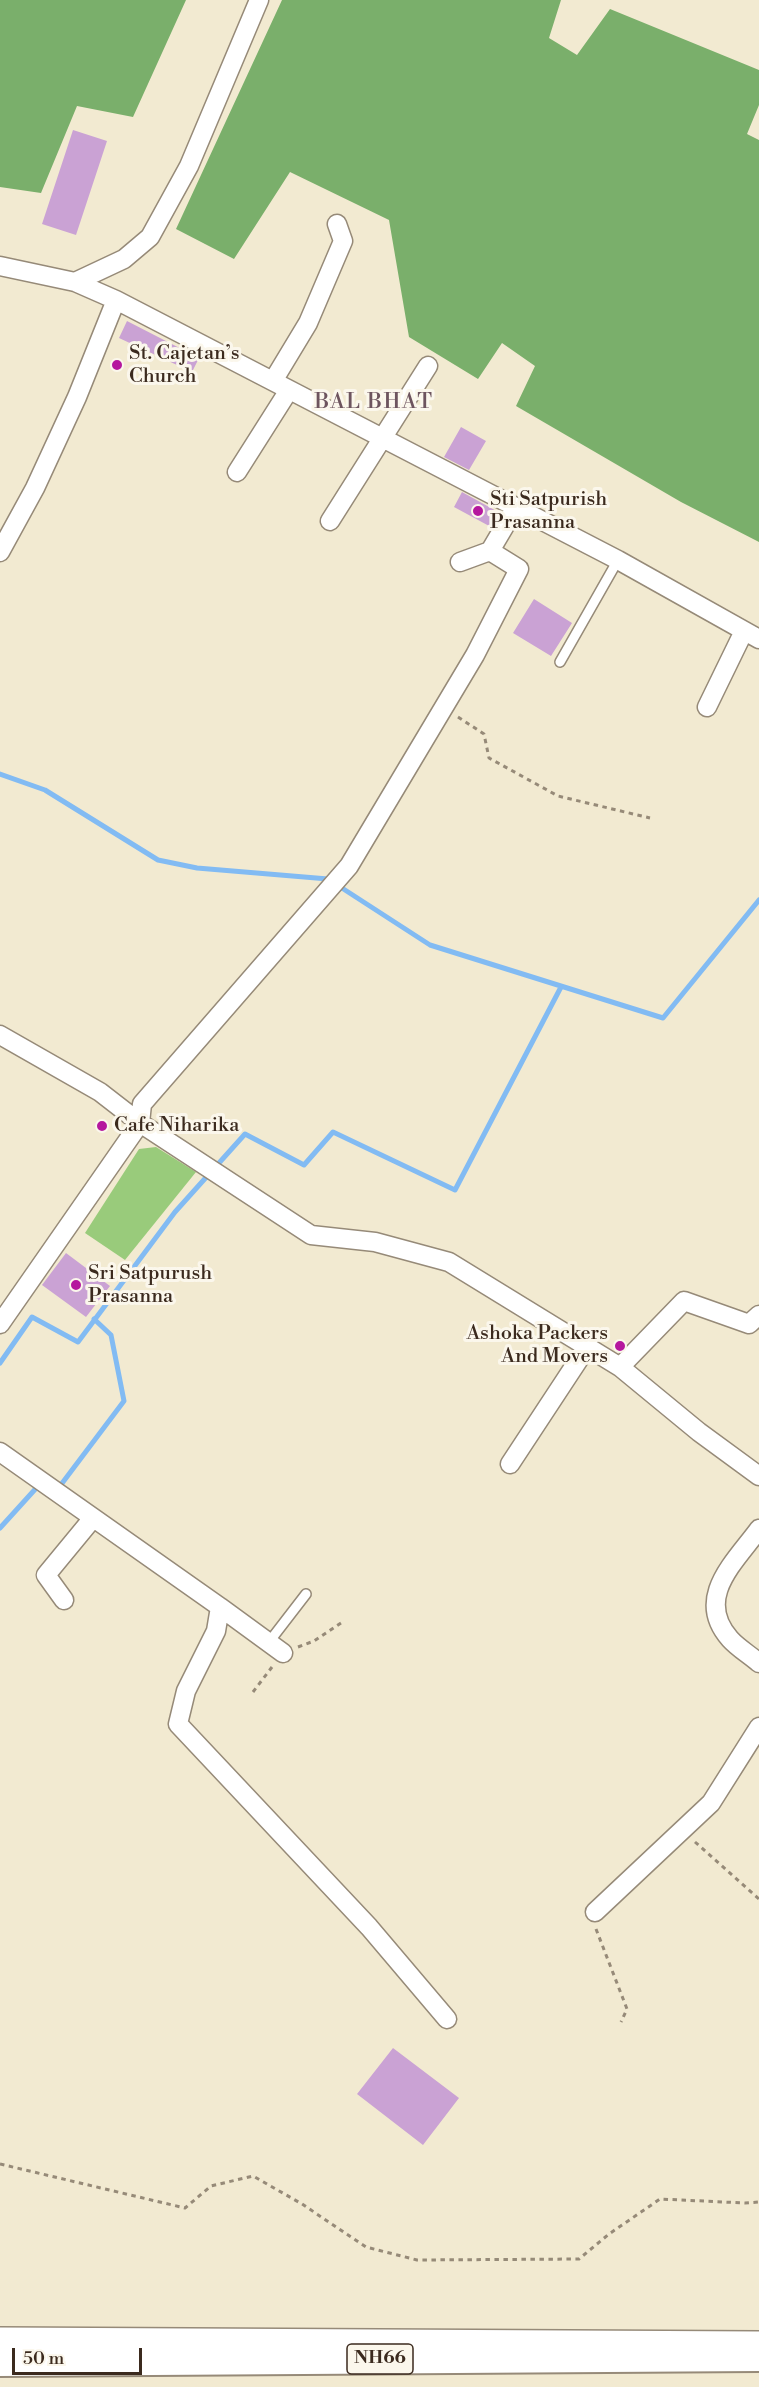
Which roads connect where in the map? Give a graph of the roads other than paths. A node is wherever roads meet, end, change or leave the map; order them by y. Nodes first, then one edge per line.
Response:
1 (259, 0) edge
2 (337, 224) dead end
3 (0, 266) edge
4 (75, 282) junction
5 (116, 300) junction
6 (428, 366) dead end
7 (273, 381) junction
8 (289, 390) junction
9 (383, 439) junction
10 (237, 472) dead end
11 (516, 507) junction
12 (330, 521) dead end
13 (490, 551) junction
14 (0, 552) edge
15 (618, 560) junction
16 (460, 562) dead end
17 (752, 635) edge
18 (560, 662) dead end
19 (707, 707) dead end
20 (0, 1035) edge
21 (140, 1123) junction
22 (0, 1324) edge
23 (756, 1324) edge
24 (587, 1347) junction
25 (620, 1367) junction
26 (0, 1452) edge
27 (510, 1464) dead end
28 (759, 1476) edge
29 (93, 1518) junction
30 (759, 1529) edge
31 (306, 1594) dead end
32 (64, 1600) dead end
33 (220, 1607) junction
34 (276, 1648) joint
35 (759, 1663) edge
36 (759, 1727) edge
37 (595, 1912) road end
38 (447, 2019) dead end
39 (0, 2338) edge
40 (759, 2342) edge
41 (759, 2356) edge
42 (0, 2362) edge

1 - 4 street
2 - 7 street
3 - 4 street
4 - 5 street
5 - 7 street
5 - 14 street
6 - 9 street
7 - 8 street
8 - 9 street
8 - 10 street
9 - 11 street
9 - 12 street
11 - 13 street
11 - 15 street
13 - 16 street
13 - 21 street
15 - 17 street
15 - 18 lane
17 - 19 street
20 - 21 street
21 - 22 street
21 - 24 street
23 - 25 street
24 - 25 street
24 - 27 street
25 - 28 street
26 - 29 street
29 - 32 street
29 - 33 street
30 - 35 street
31 - 34 lane
33 - 34 street
33 - 38 street
36 - 37 street
39 - 40 street
41 - 42 highway, NH66

